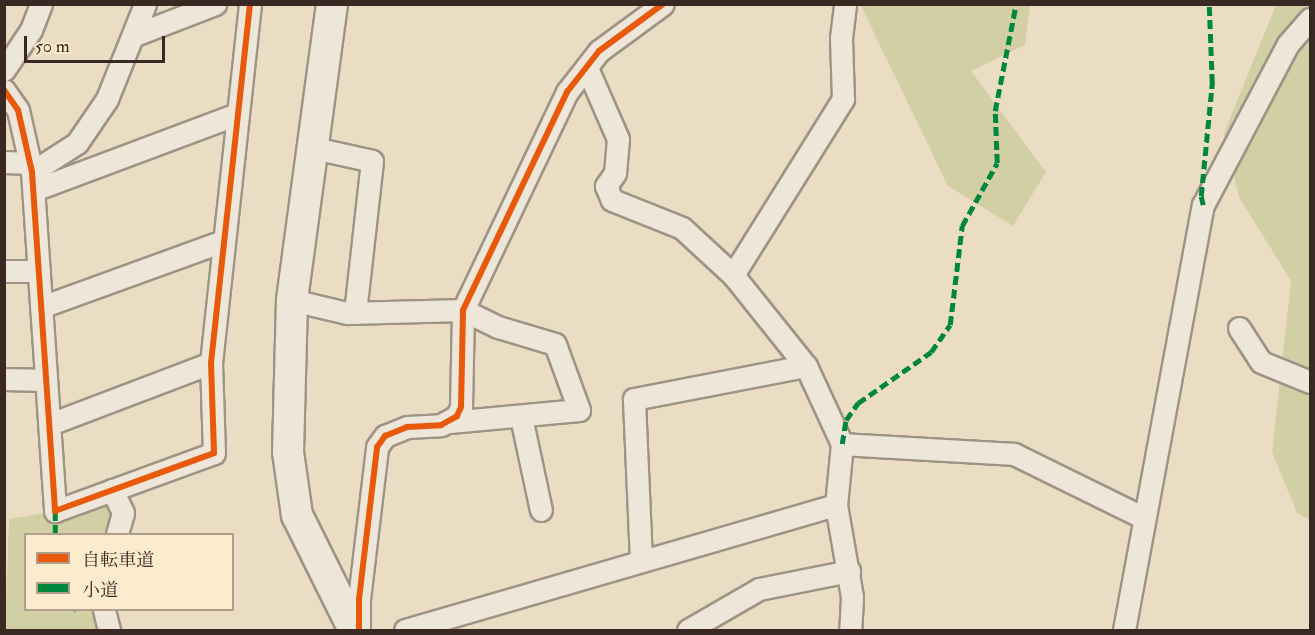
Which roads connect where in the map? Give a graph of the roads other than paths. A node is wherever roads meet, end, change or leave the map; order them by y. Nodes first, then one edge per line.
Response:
1 (41, 4) edge
2 (145, 4) edge
3 (215, 4) edge
4 (250, 4) edge
5 (333, 4) edge
6 (663, 4) edge
7 (846, 4) edge
8 (1311, 19) edge
9 (135, 35) junction
10 (586, 68) junction
11 (4, 70) edge
12 (4, 90) edge
13 (236, 114) junction
14 (314, 148) junction
15 (4, 162) edge
16 (32, 175) junction
17 (223, 241) junction
18 (4, 271) edge
19 (39, 271) junction
20 (733, 275) junction
21 (292, 300) junction
22 (41, 307) junction
23 (463, 309) junction
24 (355, 313) junction
25 (1239, 328) dead end
26 (211, 363) junction
27 (806, 366) junction
28 (4, 379) edge
29 (46, 380) junction
30 (1311, 382) edge
31 (521, 417) junction
32 (450, 422) junction
33 (50, 424) junction
34 (842, 444) junction
35 (112, 490) junction
36 (836, 505) junction
37 (541, 510) dead end
38 (1144, 518) junction
39 (117, 533) edge
40 (641, 561) junction
41 (849, 572) junction
42 (105, 611) edge
43 (110, 630) edge
44 (354, 630) edge
45 (359, 630) edge
46 (405, 630) edge
47 (688, 630) edge
48 (850, 630) edge
49 (1124, 630) edge

1 - 11 street
2 - 9 street
3 - 9 street
4 - 13 street
5 - 14 street
6 - 10 street
7 - 20 street
8 - 38 street
9 - 16 street
10 - 20 street
10 - 23 street
12 - 16 street
13 - 16 street
13 - 17 street
14 - 21 street
14 - 24 street
15 - 16 street
16 - 19 street
17 - 22 street
17 - 26 street
18 - 19 street
19 - 22 street
20 - 27 street
21 - 24 street
21 - 44 street
22 - 29 street
23 - 24 street
23 - 31 street
23 - 32 street
25 - 30 street
26 - 33 street
26 - 35 street
27 - 34 street
27 - 40 street
28 - 29 street
29 - 33 street
31 - 32 street
31 - 37 street
32 - 45 street
33 - 35 street
34 - 36 street
34 - 38 street
35 - 39 street
36 - 40 street
36 - 41 street
38 - 49 street
40 - 46 street
41 - 47 street
41 - 48 street
42 - 43 street

